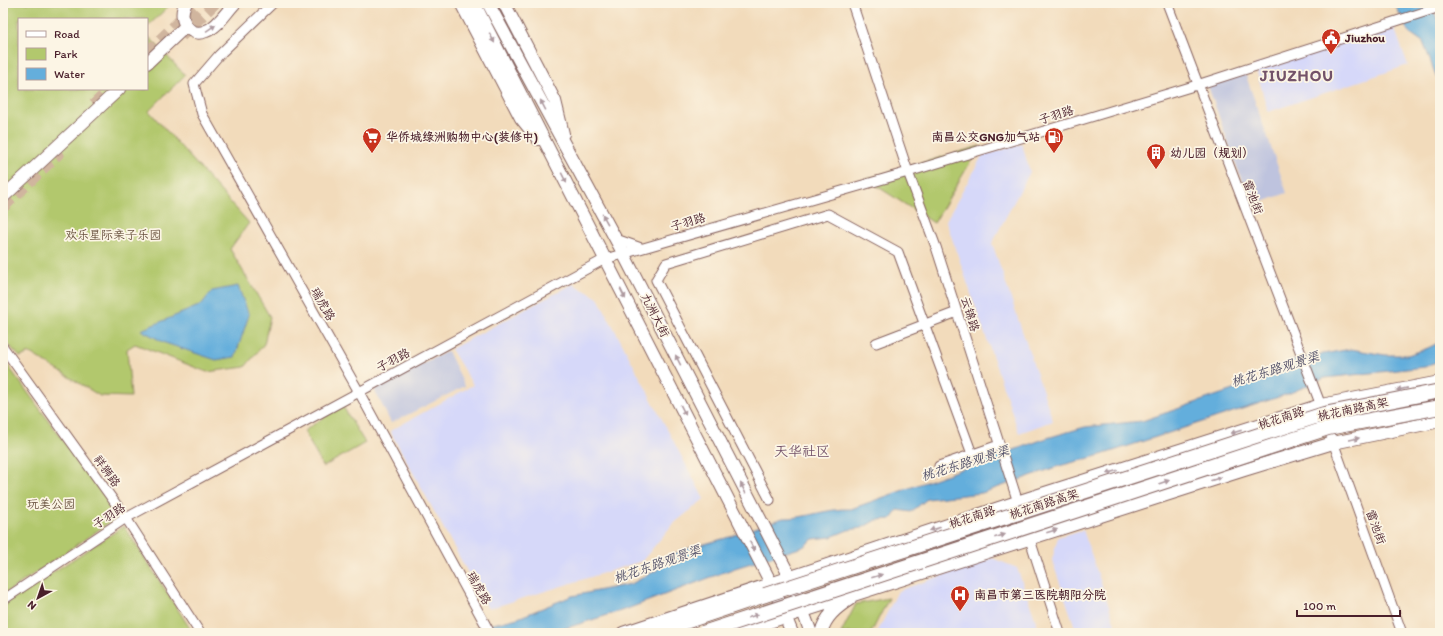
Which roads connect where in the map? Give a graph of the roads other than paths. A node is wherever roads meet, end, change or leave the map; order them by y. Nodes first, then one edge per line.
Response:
1 (186, 3) edge
2 (235, 3) edge
3 (273, 3) edge
4 (461, 3) edge
5 (474, 3) edge
6 (488, 3) edge
7 (504, 3) edge
8 (852, 3) edge
9 (1167, 3) edge
10 (1440, 7) edge
11 (186, 26) junction
12 (148, 62) edge
13 (1197, 85) junction
14 (118, 90) edge
15 (567, 151) junction
16 (554, 158) junction
17 (908, 172) junction
18 (3, 197) edge
19 (616, 240) junction
20 (642, 248) junction
21 (623, 254) junction
22 (605, 259) junction
23 (957, 312) junction
24 (924, 324) junction
25 (876, 343) dead end
26 (3, 346) edge
27 (1440, 382) edge
28 (359, 392) junction
29 (1440, 392) edge
30 (1440, 407) edge
31 (1322, 409) junction
32 (1440, 420) edge
33 (1328, 428) junction
34 (1333, 443) junction
35 (1000, 447) junction
36 (972, 454) junction
37 (940, 466) dead end
38 (1016, 497) junction
39 (770, 500) dead end
40 (126, 518) junction
41 (1030, 538) junction
42 (780, 557) junction
43 (817, 568) junction
44 (790, 577) junction
45 (771, 583) junction
46 (865, 591) junction
47 (3, 600) edge
48 (804, 610) junction
49 (786, 616) junction
50 (200, 633) edge
51 (490, 633) edge
52 (623, 633) edge
53 (652, 633) edge
54 (703, 633) edge
55 (735, 633) edge
56 (792, 633) edge
57 (811, 633) edge
58 (820, 633) edge
59 (1060, 633) edge
60 (1402, 633) edge

1 - 11 main road
11 -> 2 main road
3 - 28 street, 瑞虎路
4 - 16 main road
5 -> 16 main road, 九洲大街
15 -> 6 main road, 九洲大街
7 - 15 main road
8 - 17 street, 云锦路
9 - 13 street, 雷池街
10 - 13 street, 子羽路
11 - 12 main road
13 - 17 street, 子羽路
13 - 31 street, 雷池街
14 - 18 main road
19 -> 15 main road, 九洲大街
16 -> 22 main road, 九洲大街
17 - 20 street, 子羽路
17 - 23 street, 云锦路
19 - 20 street
19 - 21 main road, 九洲大街
20 - 21 street, 子羽路
21 - 22 street, 子羽路
42 -> 21 main road, 九洲大街
22 - 28 street, 子羽路
22 -> 45 main road, 九洲大街
23 - 24 street
23 - 35 street, 云锦路
24 - 25 street
24 - 36 street
24 - 39 street
26 - 40 street, 祥狮路
27 -> 31 main road, 桃花南路
28 - 40 street, 子羽路
28 - 51 street, 瑞虎路
29 - 31 highway, 桃花南路高架, bridge
30 - 33 highway, 桃花南路高架, bridge
31 -> 38 main road, 桃花南路
31 - 53 highway, 桃花南路高架, bridge
34 -> 32 main road
33 - 34 street, 雷池街
54 -> 33 highway, 桃花南路高架, bridge
41 -> 34 main road
34 - 60 street, 雷池街
35 - 36 street
35 - 38 street, 云锦路
36 - 37 street
38 - 41 street, 云锦路
38 -> 43 main road, 桃花南路
40 - 47 street, 子羽路
40 - 50 street, 祥狮路
41 - 46 main road
41 - 59 street, 云锦路
42 - 43 main road
42 - 44 main road, 九洲大街
43 - 44 main road, 桃花南路
44 - 45 main road, 桃花南路
44 - 48 main road, 九洲大街
45 - 49 main road, 九洲大街
45 - 52 main road, 桃花南路
46 - 48 main road
46 - 58 main road
48 - 49 main road
48 - 57 main road, 九洲大街
49 - 55 main road
49 - 56 main road, 九洲大街

